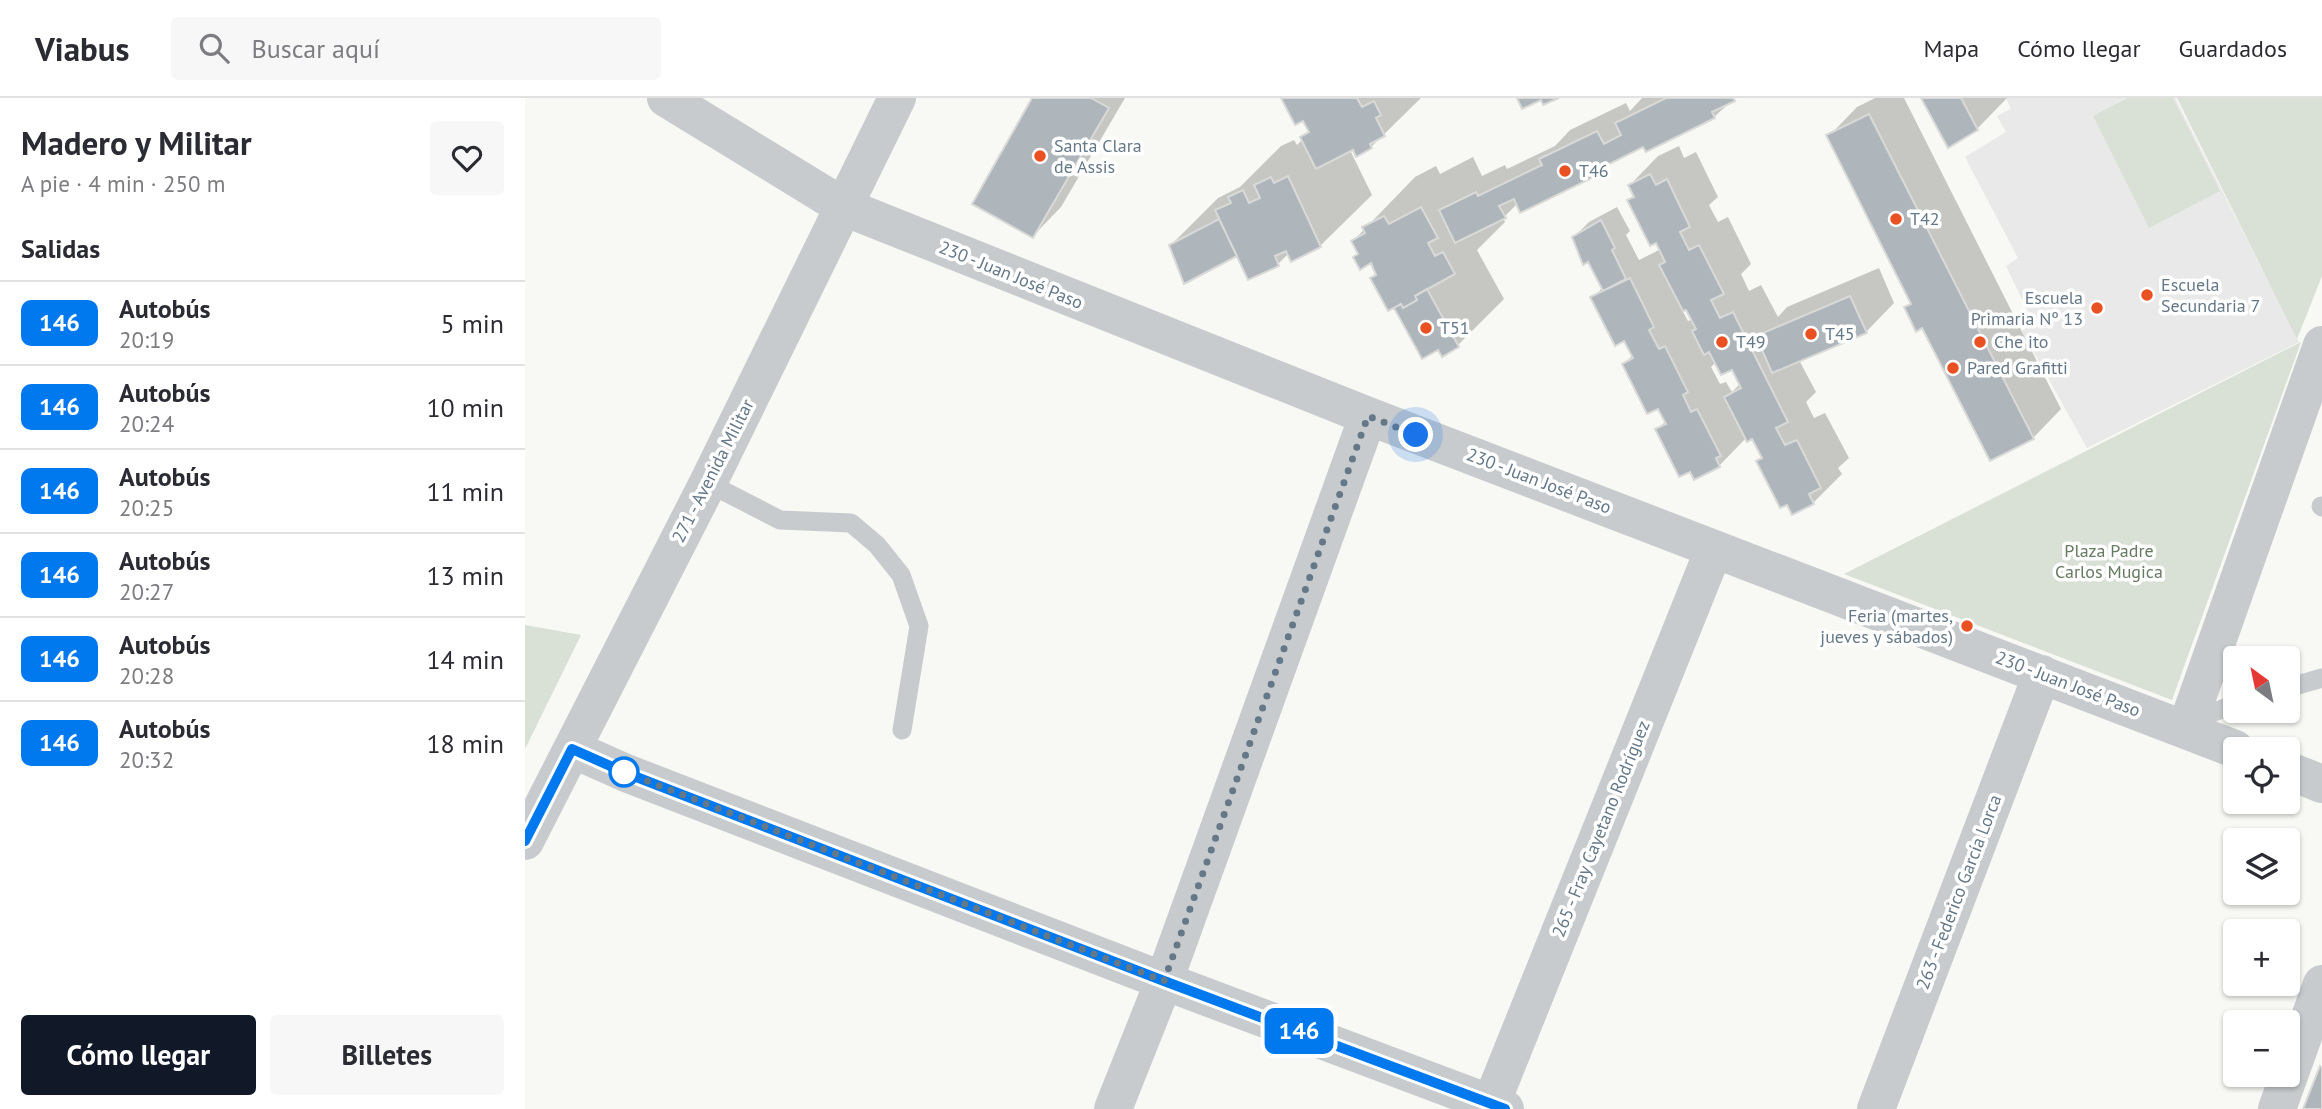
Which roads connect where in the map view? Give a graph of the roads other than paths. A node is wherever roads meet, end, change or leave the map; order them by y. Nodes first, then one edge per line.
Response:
1 (666, 98) edge
2 (897, 98) edge
3 (844, 207) junction
4 (2322, 345) edge
5 (1368, 416) junction
6 (708, 482) junction
7 (1714, 549) junction
8 (2042, 674) junction
9 (2322, 678) edge
10 (2300, 684) edge
11 (2223, 710) edge
12 (2187, 726) junction
13 (902, 730) dead end
14 (2223, 743) edge
15 (572, 749) junction
16 (2300, 775) edge
17 (2322, 784) edge
18 (525, 841) edge
19 (1164, 981) junction
20 (2322, 984) edge
21 (1495, 1107) edge
22 (1113, 1109) edge
23 (1875, 1109) edge
24 (2277, 1109) edge

1 - 3 street, 230 - Juan José Paso
2 - 3 street, 271 - Avenida Militar
3 - 5 street, 230 - Juan José Paso
3 - 6 street, 271 - Avenida Militar
4 - 12 street
5 - 7 street, 230 - Juan José Paso
5 - 19 street
6 - 13 lane
6 - 15 street, 271 - Avenida Militar
7 - 8 street, 230 - Juan José Paso
7 - 21 street, 265 - Fray Cayetano Rodríguez
8 - 12 street, 230 - Juan José Paso
8 - 23 street, 263 - Federico García Lorca
9 - 10 lane
11 - 12 lane
12 - 14 street, 230 - Juan José Paso
15 - 18 street, 271 - Avenida Militar
15 - 19 street
16 - 17 street
19 - 21 street
19 - 22 street
20 - 24 street

